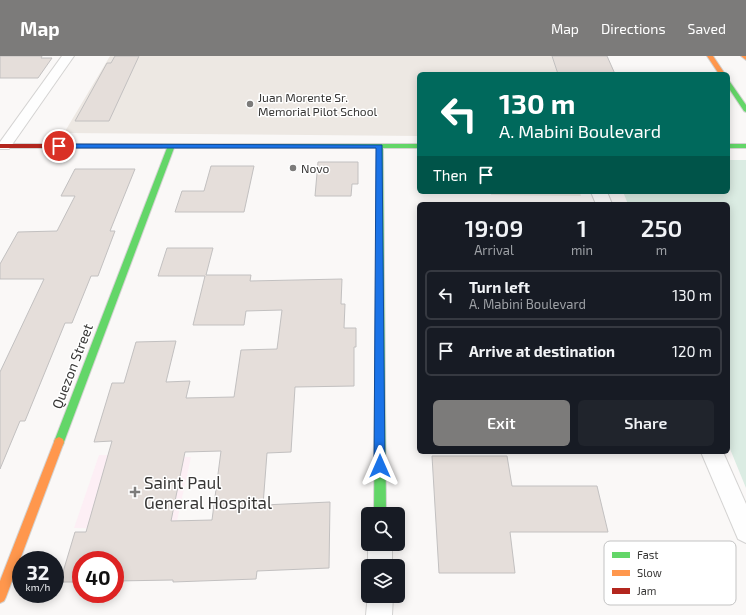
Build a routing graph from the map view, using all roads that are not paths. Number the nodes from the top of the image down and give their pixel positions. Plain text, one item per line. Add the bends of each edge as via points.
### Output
1 (68, 56) edge
2 (710, 56) edge
3 (744, 56) edge
4 (746, 58) edge
5 (721, 72) edge
6 (730, 86) edge
7 (746, 110) edge
8 (2, 146) edge
9 (171, 146) junction
10 (380, 146) junction
11 (417, 146) edge
12 (730, 146) edge
13 (746, 146) edge
14 (713, 454) edge
15 (380, 507) edge
16 (746, 531) edge
17 (0, 597) edge
18 (380, 603) edge
19 (380, 615) edge

1 - 8 street
2 - 5 street
3 - 4 street
6 - 7 street
8 - 9 street
9 - 10 street
9 - 17 street, Quezon Street
10 - 11 street
10 - 15 street
12 - 13 street
14 - 16 street
18 - 19 street

